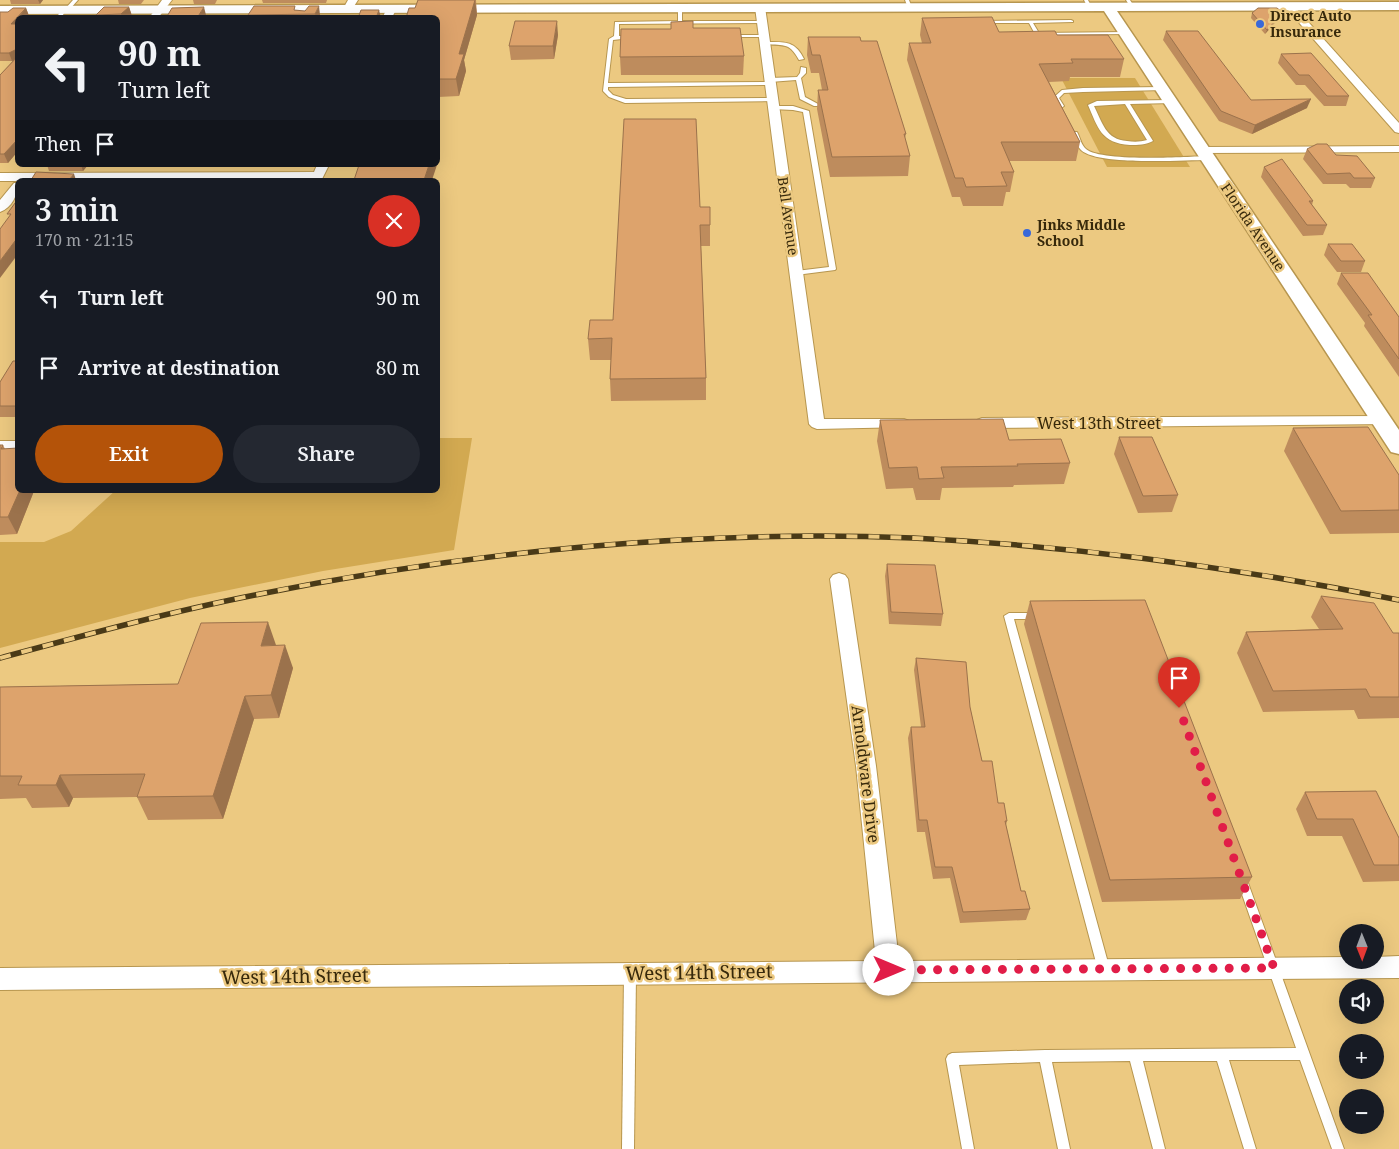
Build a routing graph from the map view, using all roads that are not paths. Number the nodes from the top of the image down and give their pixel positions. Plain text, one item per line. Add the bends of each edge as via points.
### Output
1 (1017, 3) edge
2 (1058, 3) edge
3 (1088, 3) edge
4 (1131, 3) edge
5 (1220, 3) edge
6 (1287, 3) edge
7 (1348, 3) edge
8 (350, 4) edge
9 (908, 4) edge
10 (959, 4) edge
11 (1399, 6) edge
12 (760, 7) junction
13 (986, 7) junction
14 (1108, 7) junction
15 (680, 8) junction
16 (67, 9) edge
17 (160, 9) edge
18 (9, 12) edge
19 (304, 13) edge
20 (389, 13) edge
21 (1030, 21) junction
22 (1071, 21) dead end
23 (680, 22) junction
24 (762, 22) junction
25 (973, 22) edge
26 (992, 22) junction
27 (995, 27) edge
28 (1126, 33) junction
29 (722, 36) edge
30 (616, 37) junction
31 (635, 37) edge
32 (764, 40) junction
33 (801, 59) dead end
34 (803, 68) dead end
35 (798, 78) junction
36 (770, 82) junction
37 (606, 85) junction
38 (1166, 96) junction
39 (1127, 102) junction
40 (773, 104) junction
41 (816, 105) dead end
42 (1065, 115) edge
43 (1070, 124) edge
44 (1399, 130) edge
45 (1399, 150) edge
46 (1205, 154) junction
47 (32, 167) edge
48 (321, 170) edge
49 (0, 177) edge
50 (24, 178) edge
51 (209, 178) edge
52 (15, 180) edge
53 (15, 190) edge
54 (0, 208) edge
55 (796, 273) junction
56 (916, 424) edge
57 (964, 424) edge
58 (1393, 435) edge
59 (0, 446) edge
60 (15, 446) edge
61 (839, 579) dead end
62 (1048, 616) edge
63 (1237, 866) edge
64 (1399, 967) edge
65 (1274, 968) junction
66 (889, 970) junction
67 (1104, 970) junction
68 (630, 972) junction
69 (0, 979) edge
70 (1304, 1054) junction
71 (1221, 1055) junction
72 (1045, 1056) junction
73 (1135, 1056) junction
74 (628, 1149) edge
75 (968, 1149) edge
76 (1064, 1149) edge
77 (1159, 1149) edge
78 (1250, 1149) edge
79 (1338, 1149) edge

1 - 2 main road
1 - 13 main road
2 - 3 main road
3 - 14 main road
4 - 5 main road
4 - 14 main road
5 - 6 main road
6 - 7 main road
6 - 44 street
7 - 11 main road
8 - 19 main road
8 - 20 main road
9 - 10 main road
9 - 12 main road
10 - 13 main road
12 - 15 main road
12 - 24 street, Bell Avenue
13 - 26 lane
14 - 28 main road, Florida Avenue
15 - 20 main road via 635,5
15 - 23 lane
16 - 17 main road
16 - 18 main road
17 - 19 main road
21 - 22 lane
21 - 26 lane
21 - 28 lane via 1037,34
23 - 24 lane
23 - 30 lane via 617,23
24 - 32 street, Bell Avenue
25 - 26 lane
26 - 27 lane
28 - 38 main road, Florida Avenue
29 - 32 lane
30 - 31 lane
30 - 37 lane via 611,39
32 - 33 lane via 793,46
32 - 36 street, Bell Avenue
34 - 35 lane
35 - 36 lane
35 - 41 lane via 802,98
36 - 37 lane
36 - 40 street, Bell Avenue
37 - 40 lane via 605,90 611,96 625,101
38 - 39 lane
38 - 42 lane via 1083,90 1062,92 1056,98
38 - 46 main road, Florida Avenue
39 - 39 lane via 1091,105 1108,138 1116,143 1150,141
40 - 55 street, Bell Avenue
40 - 55 lane via 806,111 833,269
43 - 46 lane via 1084,150 1095,156
45 - 46 street
46 - 58 main road, Florida Avenue
47 - 50 street
48 - 51 street
49 - 52 street
53 - 54 street
55 - 56 street, Bell Avenue via 817,424
57 - 58 street, West 13th Street
59 - 60 street
61 - 66 street, Arnoldware Drive via 866,766
62 - 67 lane via 1009,616
63 - 65 lane
64 - 65 street, West 14th Street
65 - 67 street, West 14th Street
65 - 70 lane
66 - 67 street, West 14th Street
66 - 68 street, West 14th Street
68 - 69 street, West 14th Street
68 - 74 lane
70 - 71 lane
70 - 79 lane
71 - 73 lane
71 - 78 lane
72 - 73 lane
72 - 75 lane via 952,1058
72 - 76 lane
73 - 77 lane

